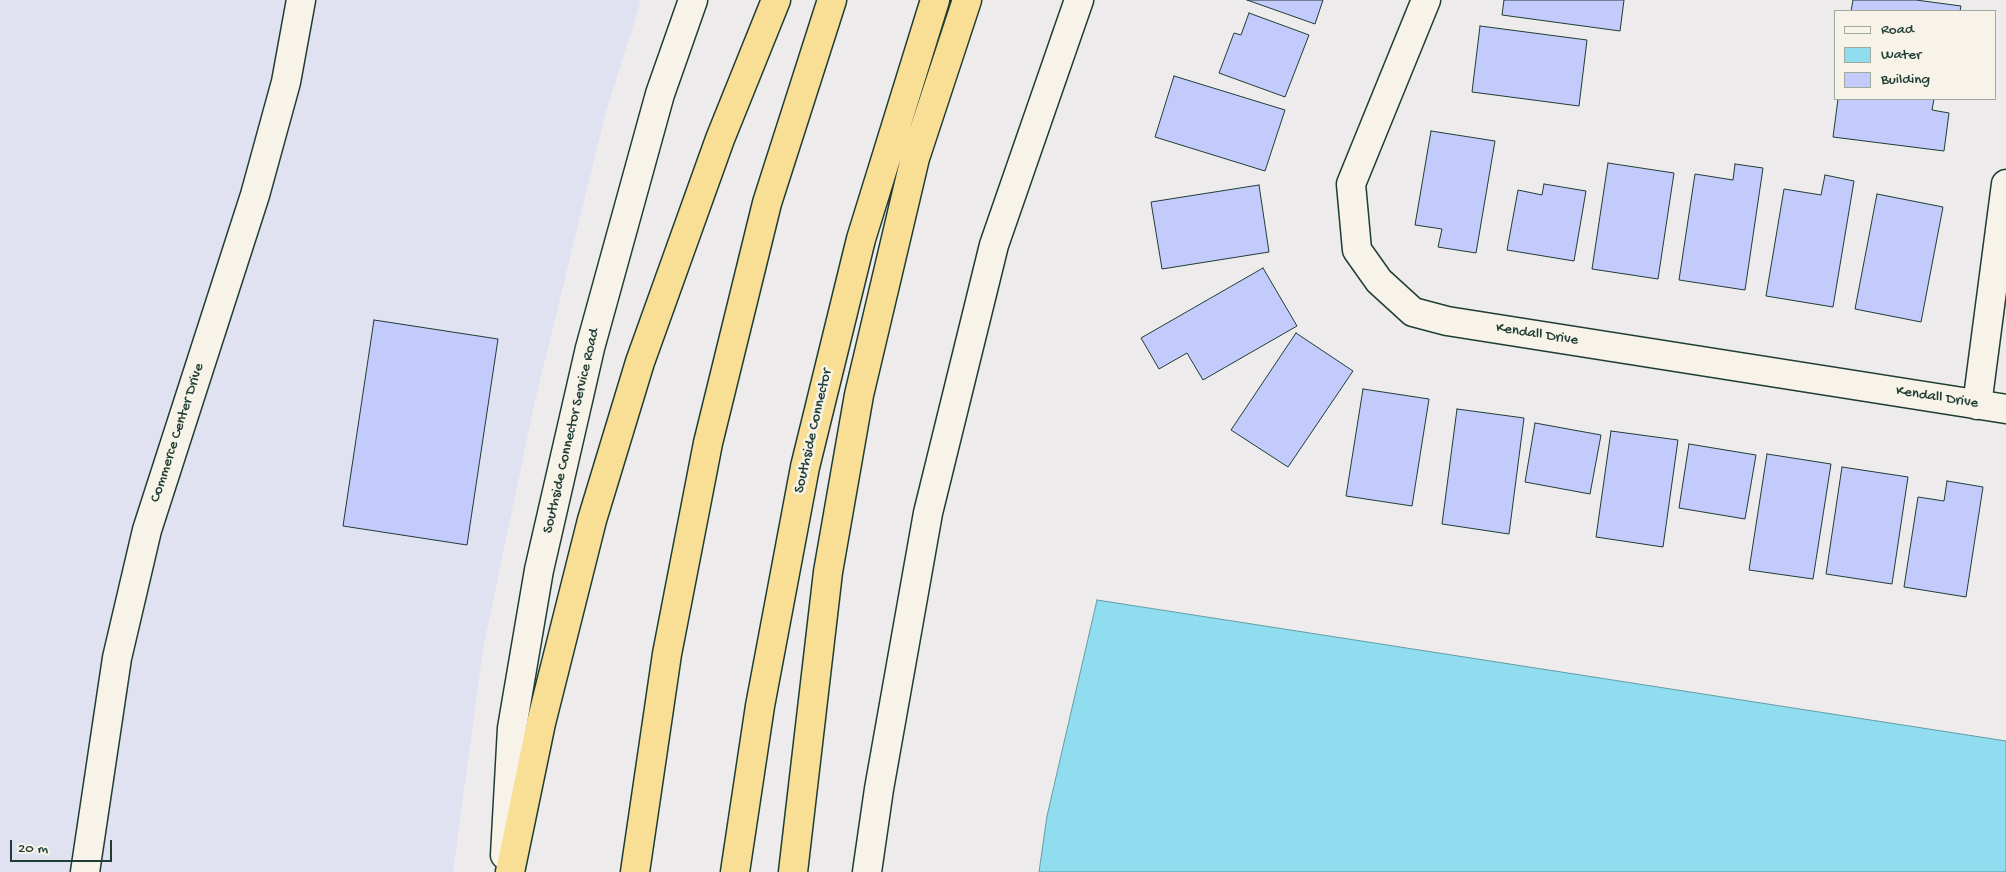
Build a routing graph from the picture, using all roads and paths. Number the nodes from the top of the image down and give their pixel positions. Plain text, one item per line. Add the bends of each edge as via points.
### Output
1 (300, 0) edge
2 (693, 0) edge
3 (776, 0) edge
4 (832, 0) edge
5 (935, 0) edge
6 (967, 0) edge
7 (1079, 0) edge
8 (1426, 0) edge
9 (2006, 184) edge
10 (1977, 405) junction
11 (2006, 409) edge
12 (85, 872) edge
13 (504, 872) edge
14 (510, 872) edge
15 (635, 872) edge
16 (736, 872) edge
17 (793, 872) edge
18 (867, 872) edge

1 - 12 street, Commerce Center Drive via 286,82 255,195 147,530 117,658
2 - 13 street, Southside Connector Service Road via 660,94 590,348 539,570 512,728
3 - 14 highway via 720,139 640,362 588,539 541,722
4 - 15 highway via 767,203 708,443 667,654
5 - 16 highway, Southside Connector via 861,239 805,467 760,706
6 - 17 highway via 915,158 859,395 828,572
7 - 18 street via 994,245 928,513
8 - 10 street, Kendall Drive via 1351,184 1357,250 1379,281 1413,312 1457,322
9 - 10 street
10 - 11 street, Kendall Drive

